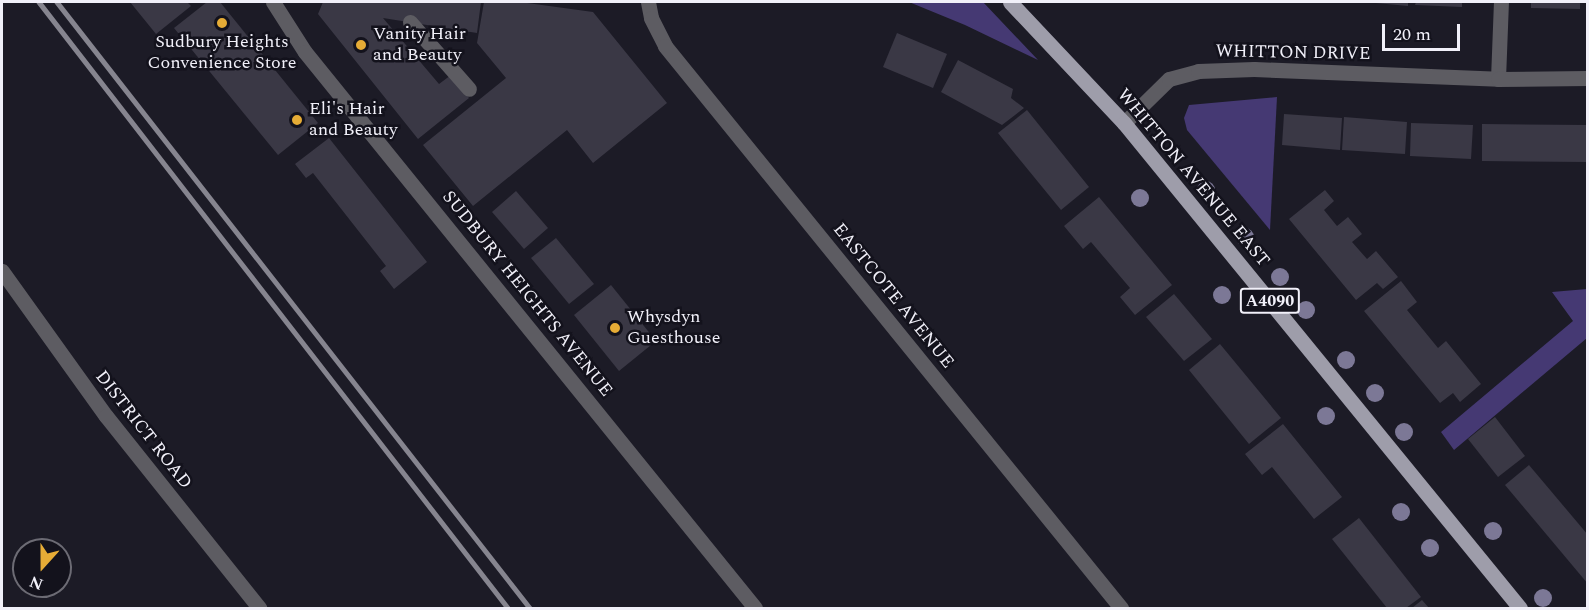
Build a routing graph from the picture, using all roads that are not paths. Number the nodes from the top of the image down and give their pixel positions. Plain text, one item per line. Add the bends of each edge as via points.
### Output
1 (273, 2) edge
2 (648, 2) edge
3 (1010, 2) edge
4 (1502, 2) edge
5 (410, 22) dead end
6 (1587, 78) edge
7 (1498, 79) junction
8 (469, 89) dead end
9 (1124, 123) junction
10 (2, 271) edge
11 (259, 609) edge
12 (755, 609) edge
13 (1121, 609) edge
14 (1520, 609) edge

1 - 12 street, SUDBURY HEIGHTS AVENUE via 305,52
2 - 13 street, EASTCOTE AVENUE via 665,46
3 - 9 main road, WHITTON AVENUE EAST / A4090
4 - 7 street
5 - 8 street
6 - 7 street, WHITTON DRIVE
7 - 9 street, WHITTON DRIVE via 1254,69 1198,71 1169,79
9 - 14 main road, WHITTON AVENUE EAST / A4090
10 - 11 street, DISTRICT ROAD via 106,416

